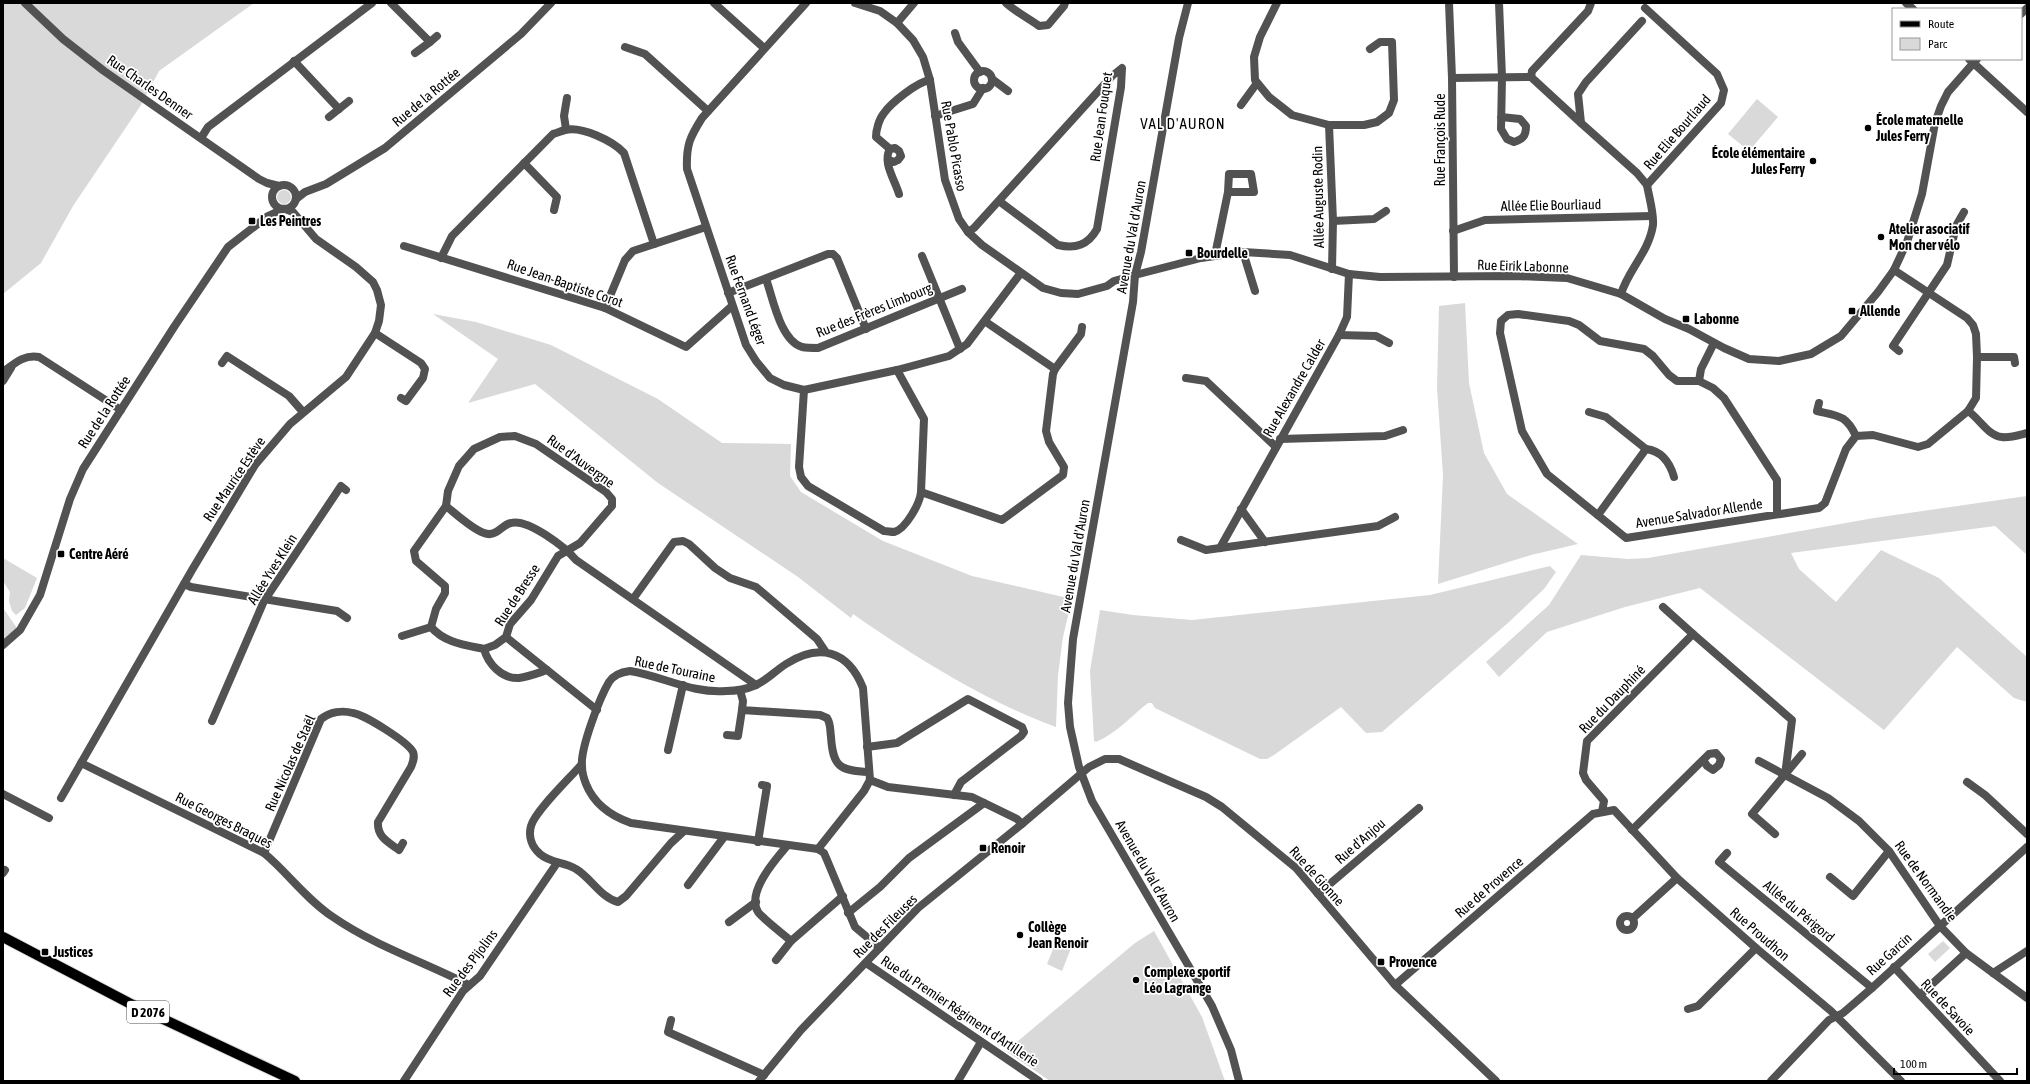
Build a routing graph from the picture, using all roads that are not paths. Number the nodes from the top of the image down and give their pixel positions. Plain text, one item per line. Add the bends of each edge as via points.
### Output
1 (25, 3) edge
2 (372, 3) edge
3 (391, 3) edge
4 (551, 3) edge
5 (714, 3) edge
6 (806, 3) edge
7 (855, 3) edge
8 (914, 3) edge
9 (1006, 3) edge
10 (1064, 3) edge
11 (1188, 3) edge
12 (1277, 3) edge
13 (1449, 3) edge
14 (1499, 3) edge
15 (1591, 3) edge
16 (1645, 8) dead end
17 (1642, 21) dead end
18 (897, 23) junction
19 (956, 33) dead end
20 (437, 36) dead end
21 (430, 42) junction
22 (625, 47) dead end
23 (764, 48) junction
24 (1370, 49) dead end
25 (415, 53) dead end
26 (1973, 60) edge
27 (294, 62) junction
28 (980, 72) junction
29 (1502, 77) junction
30 (1530, 77) junction
31 (1452, 78) junction
32 (992, 79) junction
33 (930, 80) junction
34 (1257, 83) junction
35 (983, 88) junction
36 (1008, 90) dead end
37 (567, 98) dead end
38 (349, 101) dead end
39 (1241, 104) dead end
40 (339, 109) junction
41 (708, 111) junction
42 (2027, 112) edge
43 (935, 116) junction
44 (329, 117) dead end
45 (1502, 117) dead end
46 (1581, 123) junction
47 (1329, 125) junction
48 (566, 130) junction
49 (201, 138) junction
50 (890, 149) junction
51 (889, 160) junction
52 (524, 163) junction
53 (267, 184) junction
54 (1647, 185) junction
55 (279, 186) junction
56 (294, 189) junction
57 (305, 192) junction
58 (1228, 192) dead end
59 (899, 194) dead end
60 (272, 198) junction
61 (295, 201) junction
62 (999, 201) junction
63 (284, 209) junction
64 (554, 210) dead end
65 (1386, 211) dead end
66 (293, 212) junction
67 (1964, 212) dead end
68 (268, 216) junction
69 (1652, 216) junction
70 (1333, 221) junction
71 (706, 227) junction
72 (1453, 231) junction
73 (968, 232) junction
74 (654, 244) junction
75 (404, 246) dead end
76 (1243, 252) junction
77 (1215, 255) junction
78 (922, 256) dead end
79 (441, 258) junction
80 (1332, 269) junction
81 (1894, 270) junction
82 (1020, 274) junction
83 (1350, 274) junction
84 (1135, 275) junction
85 (1454, 277) junction
86 (766, 279) junction
87 (962, 289) dead end
88 (1255, 291) dead end
89 (728, 293) junction
90 (1928, 293) junction
91 (1620, 294) junction
92 (940, 298) junction
93 (732, 306) junction
94 (605, 308) junction
95 (986, 322) junction
96 (1082, 327) dead end
97 (866, 329) junction
98 (375, 333) junction
99 (1339, 335) junction
100 (1389, 343) dead end
101 (1714, 343) junction
102 (960, 349) junction
103 (1899, 351) dead end
104 (1977, 357) junction
105 (222, 363) dead end
106 (2015, 363) dead end
107 (14, 364) junction
108 (1055, 369) junction
109 (897, 370) junction
110 (3, 372) edge
111 (1186, 378) dead end
112 (3, 381) edge
113 (1699, 381) junction
114 (804, 390) junction
115 (401, 398) dead end
116 (1819, 403) dead end
117 (121, 410) junction
118 (1968, 411) junction
119 (303, 412) junction
120 (1588, 412) dead end
121 (1403, 430) dead end
122 (2027, 433) edge
123 (1856, 436) junction
124 (1280, 439) junction
125 (1276, 447) junction
126 (1646, 449) junction
127 (1674, 477) dead end
128 (346, 490) dead end
129 (921, 492) junction
130 (446, 506) junction
131 (1241, 509) junction
132 (1777, 514) junction
133 (1598, 516) junction
134 (1394, 517) dead end
135 (1182, 540) dead end
136 (1266, 542) junction
137 (1220, 548) junction
138 (569, 551) junction
139 (184, 584) junction
140 (633, 599) junction
141 (264, 601) junction
142 (1663, 607) dead end
143 (347, 618) dead end
144 (431, 627) junction
145 (1693, 634) junction
146 (402, 636) dead end
147 (506, 637) junction
148 (3, 645) edge
149 (484, 649) junction
150 (825, 651) junction
151 (547, 670) junction
152 (683, 685) junction
153 (756, 685) junction
154 (740, 690) junction
155 (597, 710) junction
156 (742, 710) junction
157 (212, 721) dead end
158 (726, 735) dead end
159 (867, 747) junction
160 (668, 750) dead end
161 (1802, 754) dead end
162 (1704, 760) dead end
163 (1759, 760) dead end
164 (81, 763) junction
165 (581, 765) junction
166 (1081, 774) junction
167 (1785, 775) junction
168 (869, 776) junction
169 (1967, 782) dead end
170 (762, 785) dead end
171 (3, 794) edge
172 (954, 795) junction
173 (61, 798) dead end
174 (984, 803) junction
175 (1419, 808) dead end
176 (1602, 812) junction
177 (49, 818) dead end
178 (1022, 824) junction
179 (1632, 830) junction
180 (684, 831) junction
181 (1775, 834) dead end
182 (2027, 834) edge
183 (724, 837) junction
184 (758, 842) junction
185 (403, 843) dead end
186 (787, 846) junction
187 (2027, 848) edge
188 (818, 849) junction
189 (1889, 851) junction
190 (264, 853) junction
191 (1727, 853) dead end
192 (557, 863) junction
193 (1830, 877) dead end
194 (1677, 878) junction
195 (688, 885) dead end
196 (1318, 894) junction
197 (843, 896) junction
198 (756, 902) junction
199 (848, 913) junction
200 (1633, 918) dead end
201 (729, 922) dead end
202 (1940, 926) junction
203 (3, 937) edge
204 (791, 941) junction
205 (880, 948) junction
206 (1756, 948) junction
207 (2027, 950) edge
208 (1966, 953) junction
209 (776, 960) dead end
210 (866, 963) junction
211 (1894, 967) junction
212 (1993, 973) junction
213 (1395, 985) junction
214 (469, 986) junction
215 (1872, 988) junction
216 (1920, 995) junction
217 (2027, 998) edge
218 (1688, 1009) dead end
219 (1837, 1016) junction
220 (671, 1020) dead end
221 (982, 1042) junction
222 (761, 1078) edge
223 (295, 1081) edge
224 (404, 1081) edge
225 (958, 1081) edge
226 (1039, 1081) edge
227 (1238, 1081) edge
228 (1496, 1081) edge
229 (1771, 1081) edge
230 (1901, 1081) edge
231 (2000, 1081) edge

1 - 49 street, Rue Charles Denner via 104,71
2 - 27 street
3 - 21 street
4 - 57 street, Rue de la Rottée via 521,34 385,148 326,184
5 - 23 street
6 - 23 street, Rue Fernand Léger
7 - 18 street, Rue Pablo Picasso via 880,11
8 - 18 street
9 - 10 street via 1039,26 1048,25
11 - 84 street, Avenue du Val d'Auron via 1179,38 1142,249
12 - 34 street via 1260,37 1254,57
13 - 31 street, Rue François Rude
14 - 29 street
15 - 30 street via 1588,11 1532,71
16 - 54 street, Rue Elie Bourliaud via 1717,74 1724,90 1721,103
17 - 46 street via 1578,94
18 - 33 street, Rue Pablo Picasso via 913,40 923,57
19 - 28 street via 958,42
20 - 21 street
21 - 25 street
22 - 41 street via 645,54
23 - 41 street, Rue Fernand Léger
24 - 47 street, Allée Auguste Rodin via 1380,42 1392,42 1394,100 1389,113 1377,122 1364,125
26 - 42 street
26 - 81 street, Rue Eirik Labonne via 1948,92 1941,106 1922,194 1907,242
27 - 40 street
27 - 49 street via 208,127
28 - 32 street via 988,72
28 - 35 street via 975,76 975,82
29 - 30 street
29 - 31 street
29 - 45 street
30 - 46 street, Rue Elie Bourliaud
31 - 72 street, Rue François Rude
32 - 35 street via 990,84
32 - 36 street
33 - 43 street, Rue Pablo Picasso
33 - 50 street via 914,86 884,113 876,137
34 - 39 street
34 - 47 street, Allée Auguste Rodin via 1269,97 1292,115
35 - 43 street via 973,104
37 - 48 street via 564,116
38 - 40 street
40 - 44 street
41 - 71 street, Rue Fernand Léger via 690,136 686,151 688,169
43 - 73 street, Rue Pablo Picasso via 948,194 958,219
46 - 54 street, Rue Elie Bourliaud
47 - 70 street, Allée Auguste Rodin
48 - 52 street via 553,134
48 - 74 street via 576,130 605,138 624,153
49 - 53 street, Rue Charles Denner
50 - 51 street via 886,154
50 - 51 street via 899,150 901,156 894,162
51 - 59 street via 889,169
52 - 64 street via 557,197
52 - 79 street via 452,236
53 - 55 street, Rue Charles Denner
53 - 60 street
54 - 69 street, Rue Elie Bourliaud
55 - 56 street via 287,185
55 - 60 street
56 - 57 street
56 - 61 street
57 - 61 street, Rue de la Rottée
58 - 77 street
60 - 63 street via 277,206
60 - 68 street
61 - 63 street
61 - 66 street
62 - 62 street, Rue Jean Fouquet via 1112,76 1122,68 1097,229 1092,238 1084,245 1070,248 1058,245
62 - 73 street, Rue Jean Fouquet
63 - 66 street
63 - 68 street, Rue de la Rottée
65 - 70 street via 1374,219
66 - 98 street, Rue Maurice Estève via 316,240 373,282 381,305
67 - 90 street via 1956,226 1947,265
68 - 117 street, Rue de la Rottée via 228,247 201,284
69 - 72 street, Allée Elie Bourliaud via 1485,220
69 - 91 street, Rue Elie Bourliaud via 1653,224 1645,250
70 - 80 street, Allée Auguste Rodin
71 - 74 street
71 - 89 street, Rue Fernand Léger
72 - 85 street, Rue François Rude
73 - 82 street, Rue Pablo Picasso
74 - 94 street via 633,251 625,260
75 - 79 street, Rue Jean-Baptiste Corot
76 - 77 street, Rue Eirik Labonne
76 - 80 street, Rue Eirik Labonne via 1290,255
76 - 88 street
77 - 84 street, Rue Eirik Labonne
78 - 92 street
79 - 94 street, Rue Jean-Baptiste Corot via 534,284
80 - 83 street, Rue Eirik Labonne
81 - 90 street
81 - 101 street, Rue Eirik Labonne via 1841,336 1811,354 1779,361 1749,359
82 - 84 street, Rue Pablo Picasso via 1043,288 1078,294
82 - 95 street, Rue Fernand Léger
83 - 85 street, Rue Eirik Labonne via 1380,277
83 - 99 street, Rue Alexandre Calder via 1347,317
84 - 166 street, Avenue du Val d'Auron via 1133,302 1073,640 1068,702 1070,727
85 - 91 street, Rue Eirik Labonne via 1567,278
86 - 89 street
86 - 97 street, Rue des Frères Limbourg via 788,338 802,347 818,348
86 - 97 street via 833,254 837,258
87 - 92 street, Rue des Frères Limbourg
89 - 93 street, Rue Fernand Léger
90 - 103 street via 1893,346
90 - 104 street via 1967,318 1973,325
91 - 101 street, Rue Eirik Labonne
92 - 97 street, Rue des Frères Limbourg
92 - 102 street
93 - 94 street, Rue Jean-Baptiste Corot via 686,347
93 - 114 street, Rue Fernand Léger via 746,345 770,378
95 - 102 street, Rue Fernand Léger
95 - 108 street
96 - 108 street via 1080,334
98 - 115 street via 421,363 425,369 423,378 406,401
98 - 119 street, Rue Maurice Estève via 346,377
99 - 100 street via 1376,336
99 - 124 street, Rue Alexandre Calder
101 - 113 street via 1700,369
102 - 109 street, Rue Fernand Léger via 949,356
104 - 106 street via 2014,356
104 - 118 street via 1976,398
105 - 119 street via 227,356 289,396
107 - 110 street
107 - 112 street
107 - 117 street via 27,357 38,357
108 - 129 street via 1046,432 1064,467 1063,475 1002,520
109 - 114 street, Rue Fernand Léger
109 - 129 street via 924,418
111 - 125 street via 1206,381
113 - 132 street via 1713,388 1724,398 1777,480
113 - 133 street, Avenue Salvador Allende via 1677,381 1644,349 1600,341 1579,325 1569,321 1518,314 1508,315 1500,321 1500,333 1522,431 1547,474
114 - 129 street via 799,466 801,477 808,486 884,531 893,532 903,528 920,501
116 - 123 street via 1817,411 1849,422
117 - 148 street, Rue de la Rottée via 82,469 40,595 20,630
118 - 122 street via 1976,416 1989,432 2002,437
118 - 123 street via 1928,444 1918,447 1873,435
119 - 139 street, Rue Maurice Estève via 255,465
120 - 126 street via 1606,417
121 - 124 street via 1385,436
123 - 132 street, Avenue Salvador Allende via 1846,449 1825,503 1818,508
124 - 125 street, Rue Alexandre Calder
125 - 131 street, Rue Alexandre Calder
126 - 127 street via 1654,450 1670,464
126 - 133 street
128 - 141 street, Allée Yves Klein via 341,486
130 - 138 street via 483,533 491,534 512,522 525,523
130 - 138 street, Rue d'Auvergne via 448,491 459,466 474,449 500,437 515,436 536,444 606,492 612,499 612,506 580,543
130 - 144 street, Rue d'Auvergne via 414,551 416,561 445,586 445,593 436,609
131 - 136 street
131 - 137 street, Rue Alexandre Calder
132 - 133 street, Avenue Salvador Allende via 1626,538
134 - 136 street via 1378,526
135 - 137 street via 1206,550
136 - 137 street
138 - 140 street via 576,560
138 - 147 street, Rue de Bresse via 558,556 531,600 510,624
139 - 141 street
139 - 164 street, Rue Maurice Estève
140 - 150 street via 674,542 683,541 730,578 756,587 817,639
140 - 153 street
141 - 143 street via 337,611
141 - 157 street, Allée Yves Klein
142 - 145 street
144 - 146 street
144 - 149 street via 438,635 461,645
145 - 167 street via 1792,720
145 - 176 street, Rue du Dauphiné via 1587,741 1583,772 1586,780 1604,801
147 - 149 street, Rue de Bresse
147 - 151 street
149 - 151 street via 492,666 502,674 518,678
150 - 153 street, Rue de Touraine via 802,656
150 - 159 street via 847,662 863,688
151 - 155 street
152 - 154 street, Rue de Touraine via 708,691
152 - 155 street, Rue de Touraine via 639,672 621,672 610,681
152 - 160 street
153 - 154 street, Rue de Touraine
154 - 156 street
155 - 165 street, Rue de Touraine via 586,739
156 - 158 street via 738,736
156 - 168 street via 824,716 829,722 834,760 852,772
159 - 168 street
159 - 172 street via 897,743 968,699 1022,727 1024,732 1021,736 960,782
161 - 167 street
162 - 179 street
163 - 167 street, Rue de Normandie
164 - 173 street, Rue Maurice Estève
164 - 190 street, Rue Georges Braques
165 - 180 street, Rue de Touraine via 586,784 594,798 609,814 631,823
165 - 192 street via 539,813 531,826 532,844 541,854
166 - 178 street, Rue des Fileuses
166 - 196 street, Rue de Gionne via 1098,761 1114,758 1214,801 1276,850 1296,868
166 - 227 street, Avenue du Val d'Auron via 1092,801 1212,1006 1231,1050
167 - 181 street via 1752,814
167 - 189 street, Rue de Normandie via 1828,798 1859,821
168 - 172 street via 888,788
168 - 188 street via 864,791
169 - 182 street
170 - 184 street via 767,786
171 - 177 street
172 - 174 street via 972,797
174 - 178 street
174 - 199 street via 909,858 880,887
175 - 196 street, Rue d'Anjou
176 - 179 street, Rue Proudhon via 1614,810
176 - 213 street, Rue de Provence via 1593,814
178 - 205 street, Rue des Fileuses via 918,908
179 - 194 street, Rue Proudhon
180 - 183 street, Rue de Touraine
180 - 192 street via 618,902 611,900 578,870 567,863
183 - 184 street, Rue de Touraine
183 - 195 street
184 - 186 street, Rue de Touraine
185 - 190 street, Rue Nicolas de Staël via 399,850 385,841 377,829 378,822 411,767 413,753 406,744 359,714 332,713 321,719
186 - 188 street, Rue de Touraine
186 - 198 street via 766,871 758,889
187 - 202 street, Rue Garcin
188 - 197 street via 824,853
189 - 193 street via 1854,896
189 - 202 street, Rue de Normandie
190 - 214 street, Rue Georges Braques via 313,902 332,917 371,939
191 - 215 street, Allée du Périgord via 1719,862
192 - 214 street, Rue des Pijolins via 480,976
194 - 200 street
194 - 206 street, Rue Proudhon
196 - 213 street, Rue de Gionne
197 - 199 street
197 - 204 street
198 - 201 street
198 - 204 street via 758,912
199 - 205 street via 855,927
202 - 208 street, Rue de Normandie
202 - 211 street, Rue Garcin
203 - 223 main road, D 2076 via 128,1003
204 - 209 street
205 - 210 street, Rue des Fileuses
206 - 218 street via 1698,1006
206 - 219 street, Rue Proudhon
207 - 212 street
208 - 212 street, Rue de Normandie
208 - 216 street
210 - 221 street, Rue du Premier Régiment d'Artillerie
210 - 222 street, Rue des Fileuses via 801,1030
211 - 215 street, Rue Garcin
211 - 216 street, Rue de Savoie
212 - 217 street, Rue de Normandie
213 - 228 street, Rue de Gionne
214 - 224 street, Rue des Pijolins via 463,991
215 - 219 street, Rue Garcin
216 - 231 street, Rue de Savoie
219 - 229 street, Rue Garcin via 1828,1020
219 - 230 street, Rue Proudhon
220 - 222 street via 668,1032
221 - 225 street
221 - 226 street, Rue du Premier Régiment d'Artillerie

